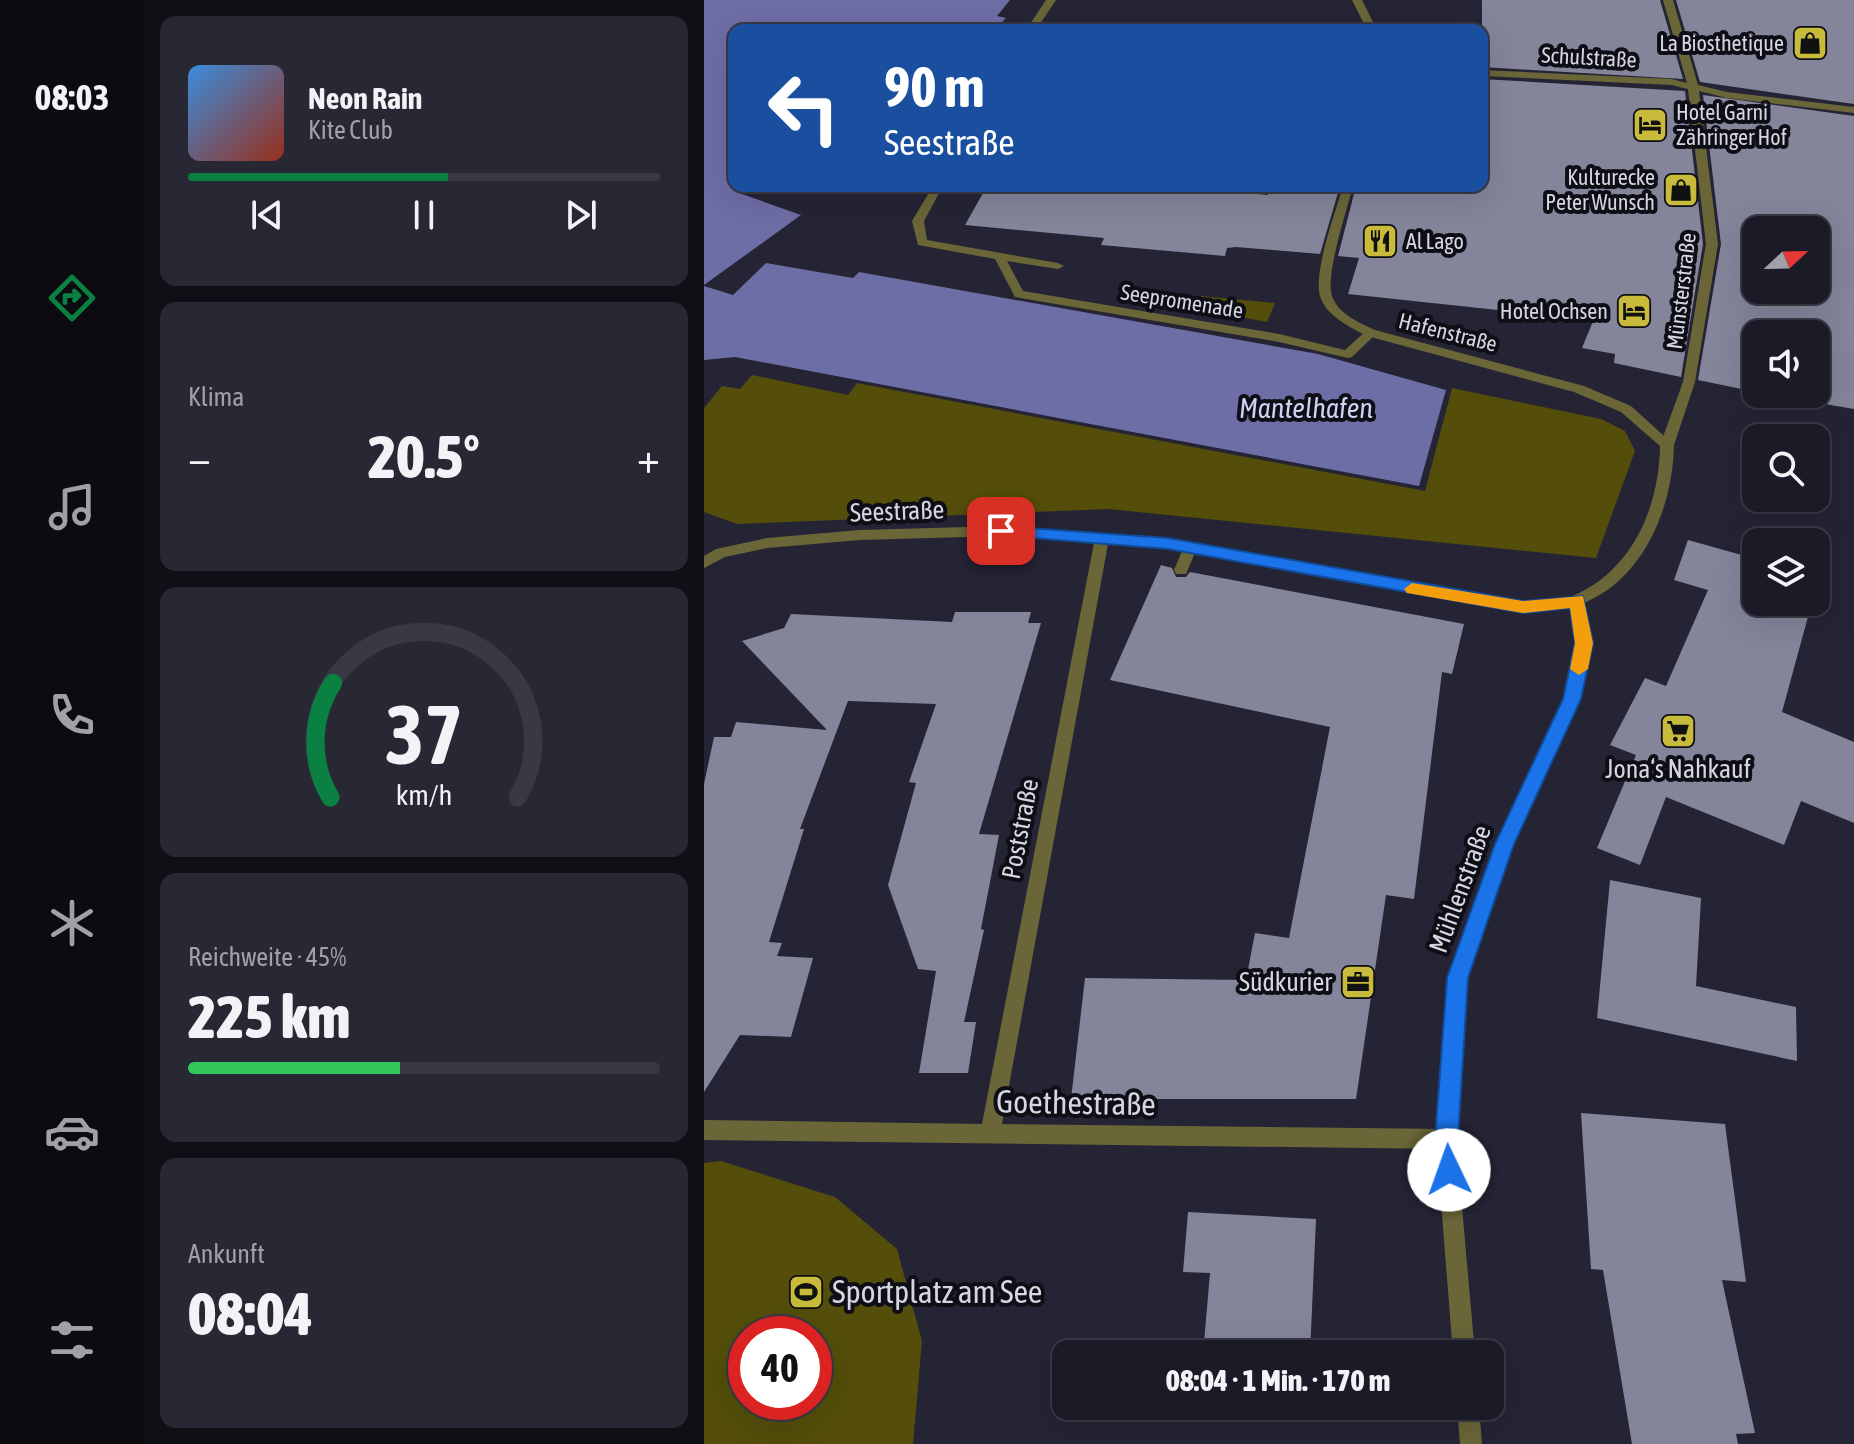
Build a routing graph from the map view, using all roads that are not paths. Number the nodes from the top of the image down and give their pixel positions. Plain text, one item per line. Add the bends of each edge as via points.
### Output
1 (1051, 0) edge
2 (1357, 0) edge
3 (1668, 0) edge
4 (1035, 24) edge
5 (1369, 24) edge
6 (1488, 73) edge
7 (1693, 86) junction
8 (1854, 110) edge
9 (935, 192) edge
10 (1346, 192) edge
11 (1000, 258) junction
12 (1058, 266) dead end
13 (1371, 333) junction
14 (1667, 445) junction
15 (1102, 537) junction
16 (1190, 548) junction
17 (704, 563) edge
18 (1181, 570) dead end
19 (1577, 601) junction
20 (704, 1130) edge
21 (991, 1131) junction
22 (1446, 1139) junction
23 (1463, 1340) edge
24 (1469, 1420) edge
25 (1471, 1444) edge

1 - 4 street
2 - 5 street
3 - 7 street, Münsterstraße
6 - 7 street, Schulstraße
7 - 8 street, Schulstraße
7 - 14 street, Münsterstraße via 1712,244 1689,382
9 - 11 street via 918,221 922,243
10 - 13 street, Hafenstraße via 1326,269 1326,297 1345,320
11 - 12 street
11 - 13 street, Seepromenade via 1019,294 1348,354
13 - 14 street, Hafenstraße via 1579,389 1626,409
14 - 19 street via 1668,469 1641,548
15 - 16 street, Seestraße
15 - 17 street, Seestraße via 1001,531 860,535 767,543 721,553
15 - 21 street, Poststraße via 1074,718
16 - 18 street
16 - 19 street, Seestraße via 1486,602 1523,607
19 - 22 street, Mühlenstraße via 1584,643 1572,699 1505,844 1457,978
20 - 21 street, Goethestraße
21 - 22 street, Goethestraße
22 - 23 street, Mühlenstraße
24 - 25 street

